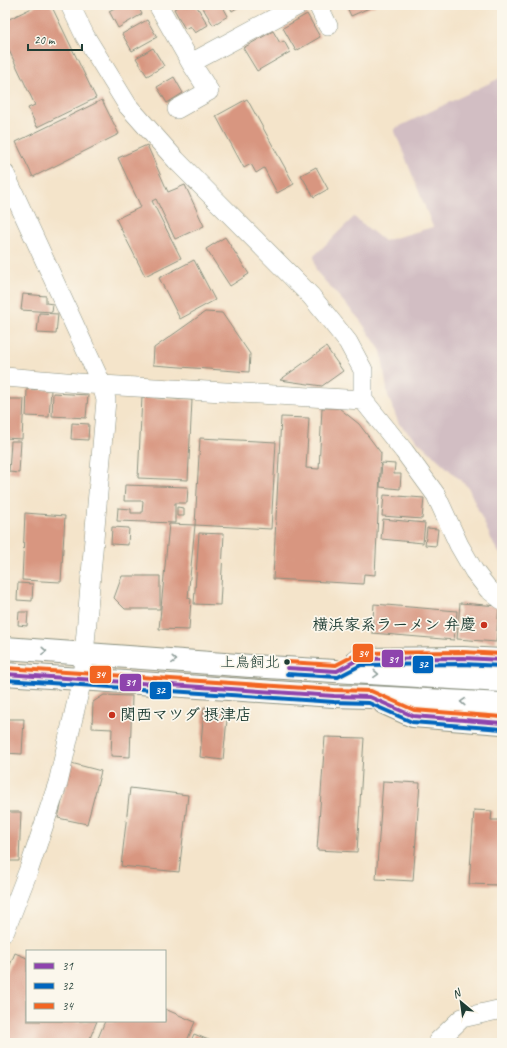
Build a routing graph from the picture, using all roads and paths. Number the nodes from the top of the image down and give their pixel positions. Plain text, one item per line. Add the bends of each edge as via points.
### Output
1 (70, 5) edge
2 (158, 5) edge
3 (299, 5) edge
4 (318, 5) edge
5 (328, 26) dead end
6 (191, 63) junction
7 (177, 109) dead end
8 (5, 174) edge
9 (5, 377) edge
10 (102, 385) junction
11 (363, 400) junction
12 (502, 600) edge
13 (5, 648) edge
14 (84, 654) junction
15 (502, 660) edge
16 (337, 671) junction
17 (5, 674) edge
18 (82, 680) junction
19 (502, 682) edge
20 (370, 697) junction
21 (502, 704) edge
22 (502, 723) edge
23 (5, 931) edge
24 (502, 1009) edge
25 (438, 1043) edge

1 - 11 street via 85,36 128,106 176,160 311,296 348,342 363,370
2 - 6 street
3 - 6 street
4 - 5 street
6 - 7 street via 209,91
8 - 10 street
9 - 10 street
10 - 11 street
10 - 14 street via 106,400
11 - 12 street via 436,495 474,571 488,589
13 -> 14 main road
14 -> 16 main road
14 - 18 street
15 - 16 main road via 359,659
16 -> 19 main road
17 - 18 main road
18 - 20 main road
18 - 23 street via 58,783
21 -> 20 main road
20 - 22 main road via 413,716
24 - 25 street via 462,1018

